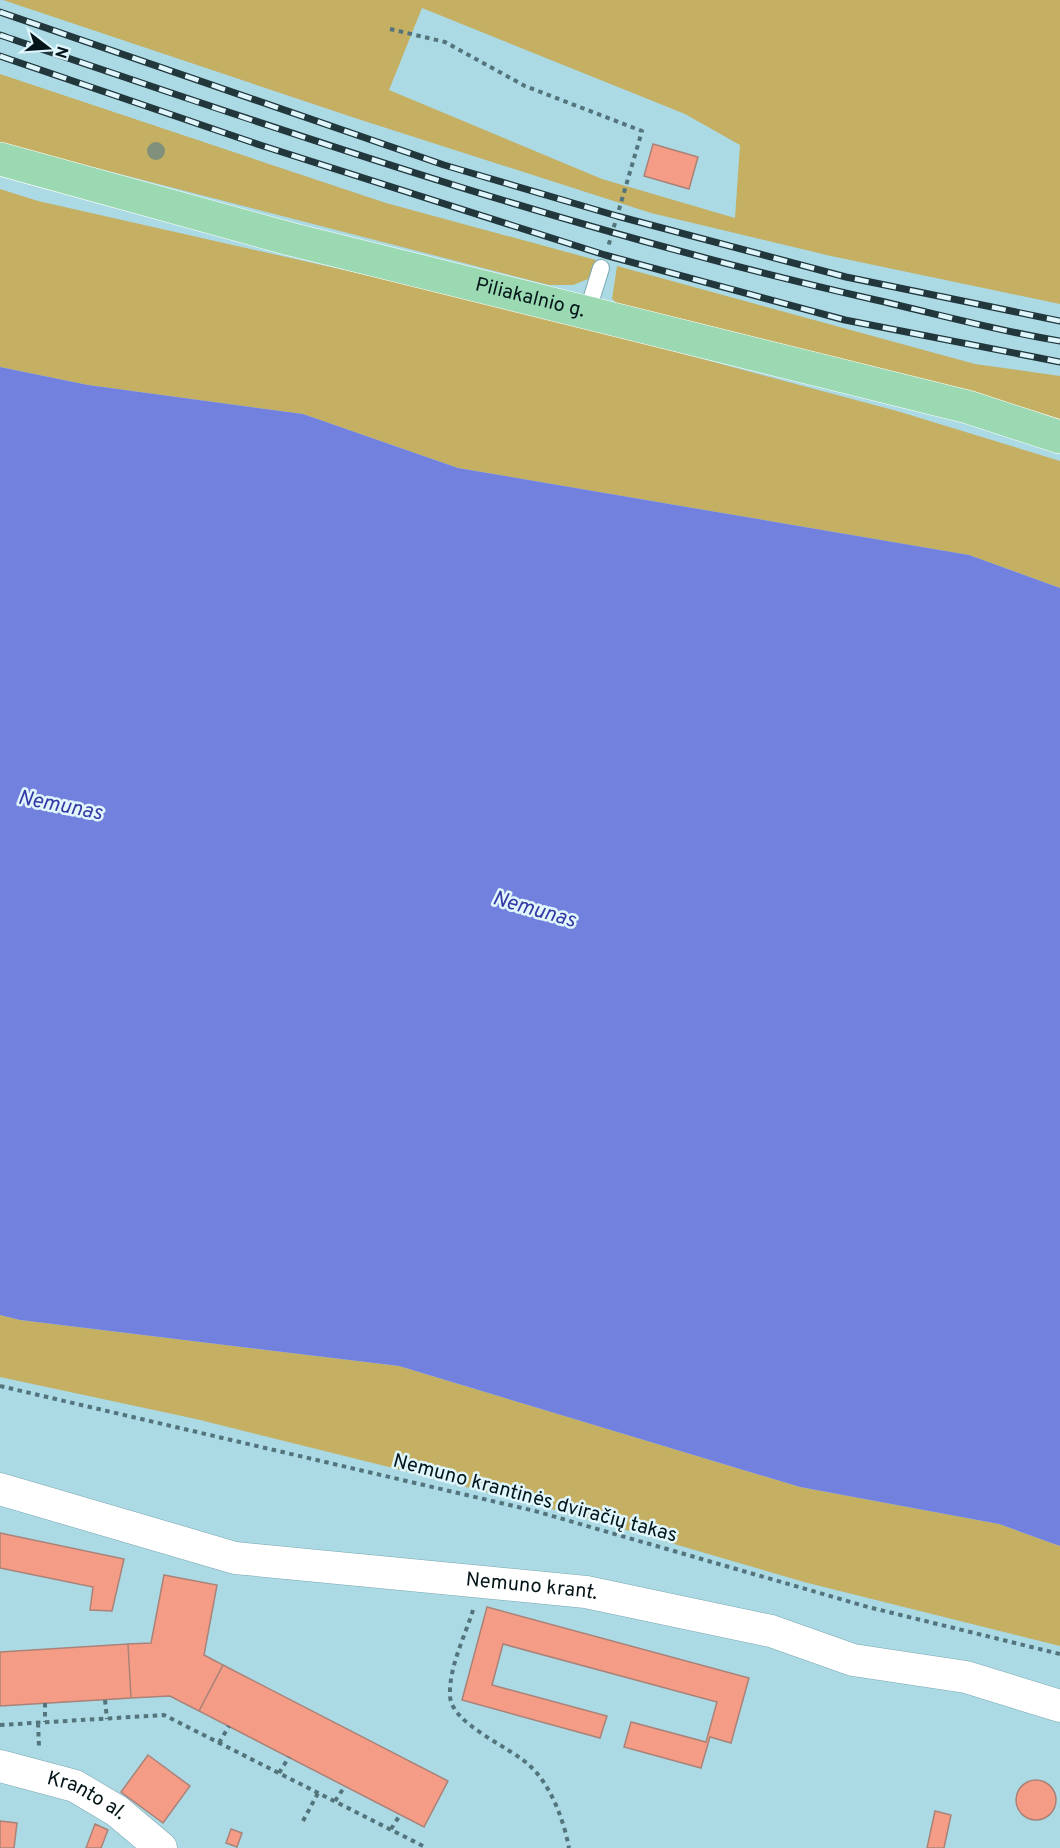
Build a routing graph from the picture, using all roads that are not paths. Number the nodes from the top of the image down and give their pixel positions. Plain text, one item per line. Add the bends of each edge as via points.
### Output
1 (0, 159) edge
2 (601, 268) road end
3 (587, 313) junction
4 (1060, 437) edge
5 (0, 1489) edge
6 (1060, 1706) edge
7 (0, 1766) edge
8 (156, 1846) edge

1 - 3 main road, Piliakalnio g. via 290,239
2 - 3 lane
3 - 4 main road, Piliakalnio g. via 968,407
5 - 6 street, Nemuno krant. via 235,1558 586,1592 771,1631 853,1660 966,1677
7 - 8 street, Kranto al. via 75,1786 117,1811

